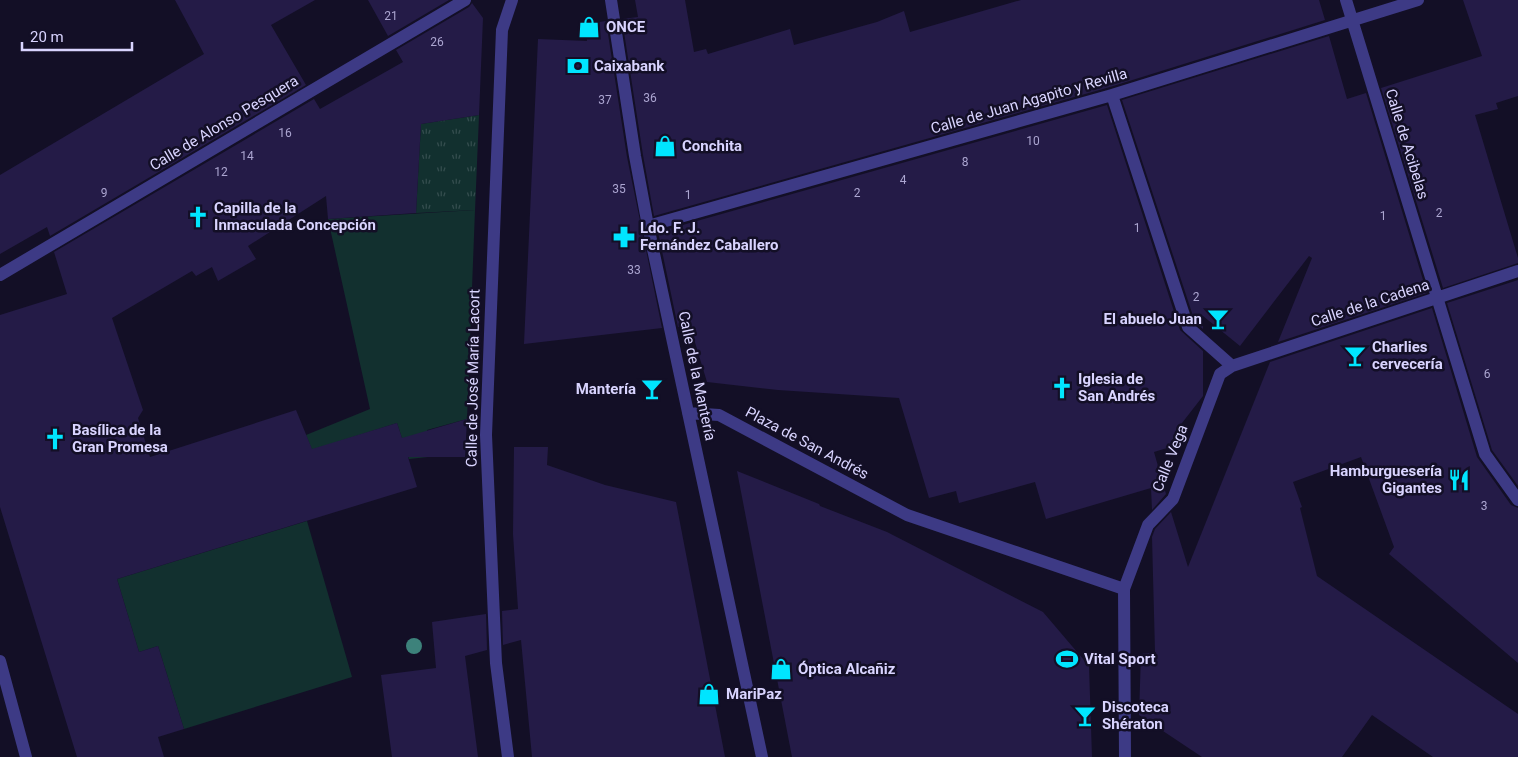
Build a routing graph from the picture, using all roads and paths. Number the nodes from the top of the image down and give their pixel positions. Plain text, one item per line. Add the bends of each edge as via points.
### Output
1 (465, 0) edge
2 (512, 0) edge
3 (611, 0) edge
4 (1346, 0) edge
5 (1418, 0) edge
6 (1352, 21) junction
7 (1112, 95) junction
8 (648, 226) junction
9 (1518, 271) edge
10 (0, 275) edge
11 (1437, 298) junction
12 (1232, 366) junction
13 (688, 413) junction
14 (1518, 500) edge
15 (1124, 589) junction
16 (0, 661) edge
17 (1128, 755) edge
18 (26, 757) edge
19 (508, 757) edge
20 (762, 757) edge

1 - 10 street, Calle de Alonso Pesquera
2 - 19 street, Calle de José María Lacort via 502,30 486,435 496,663
3 - 8 street, Calle de la Mantería
4 - 6 street, Calle de Acibelas
5 - 6 street, Calle de Juan Agapito y Revilla
6 - 7 street, Calle de Juan Agapito y Revilla
6 - 11 street, Calle de Acibelas
7 - 8 street, Calle de Juan Agapito y Revilla
7 - 12 street via 1188,327
8 - 13 street, Calle de la Mantería
9 - 11 street, Calle de la Cadena
11 - 12 street, Calle de la Cadena
11 - 14 street, Calle de Acibelas via 1485,454
12 - 15 street, Calle Vega via 1220,374 1173,499 1148,525
13 - 15 street, Plaza de San Andrés via 718,415 907,515
13 - 20 street, Calle de la Mantería
15 - 17 street, Calle Vega
16 - 18 street

